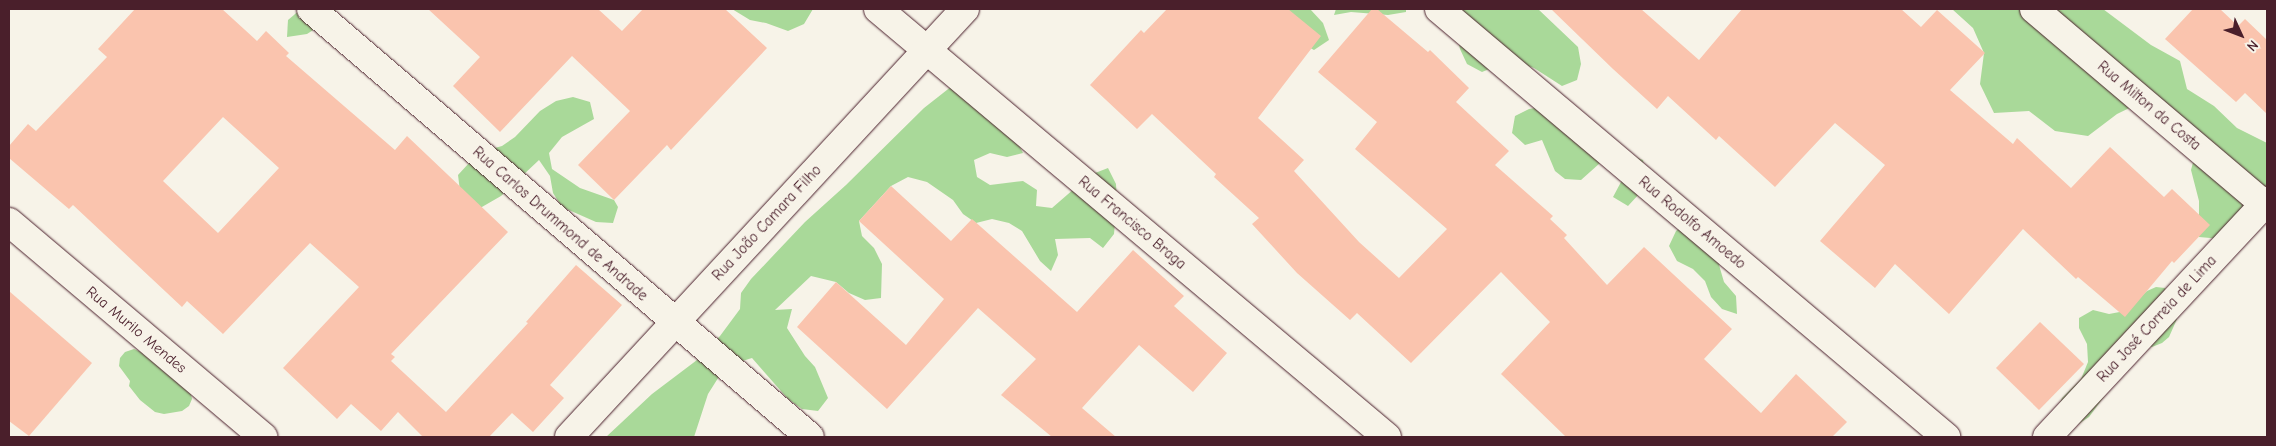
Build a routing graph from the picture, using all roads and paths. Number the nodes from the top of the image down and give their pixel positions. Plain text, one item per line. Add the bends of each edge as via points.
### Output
1 (311, 9) edge
2 (878, 9) edge
3 (965, 9) edge
4 (1439, 9) edge
5 (2034, 9) edge
6 (928, 51) junction
7 (2266, 202) edge
8 (9, 222) edge
9 (674, 322) junction
10 (263, 437) edge
11 (569, 437) edge
12 (810, 437) edge
13 (1387, 437) edge
14 (1946, 437) edge
15 (2047, 437) edge

1 - 9 street, Rua Carlos Drummond de Andrade
2 - 6 street, Rua Francisco Braga
3 - 6 street, Rua João Camara Filho
4 - 14 street, Rua Rodolfo Amoedo
5 - 7 street, Rua Milton da Costa
6 - 9 street, Rua João Camara Filho
6 - 13 street, Rua Francisco Braga
7 - 15 street, Rua José Correia de Lima
8 - 10 street, Rua Murilo Mendes
9 - 11 street, Rua João Camara Filho
9 - 12 street, Rua Carlos Drummond de Andrade

